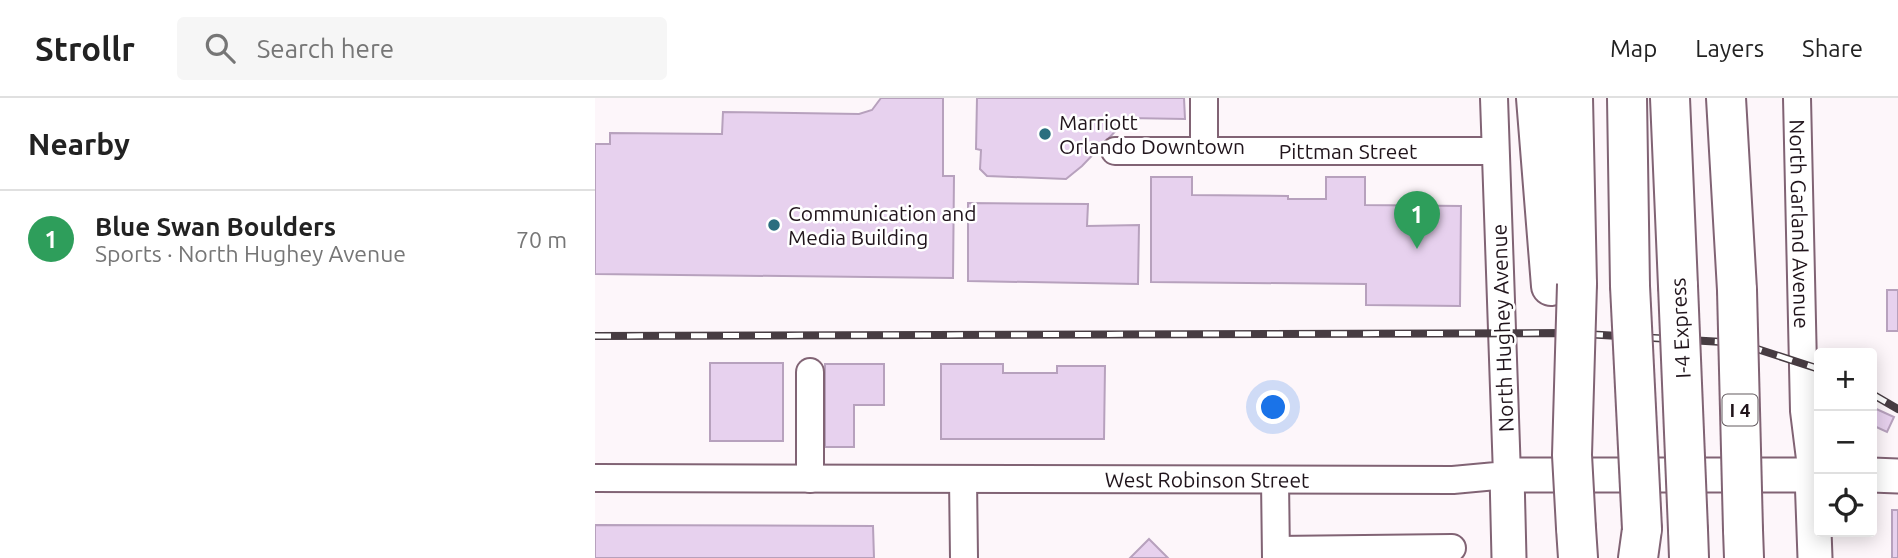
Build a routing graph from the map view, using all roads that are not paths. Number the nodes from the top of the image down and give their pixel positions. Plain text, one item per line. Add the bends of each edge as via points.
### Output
1 (1204, 98) edge
2 (1493, 98) edge
3 (1535, 98) edge
4 (1573, 98) edge
5 (1627, 98) edge
6 (1670, 98) edge
7 (1797, 98) edge
8 (1730, 107) edge
9 (1115, 151) dead end
10 (1204, 151) junction
11 (1495, 151) junction
12 (1564, 285) junction
13 (810, 372) dead end
14 (1816, 474) edge
15 (1507, 475) junction
16 (1814, 475) edge
17 (1877, 475) edge
18 (1898, 476) edge
19 (595, 478) edge
20 (810, 479) junction
21 (963, 479) junction
22 (1275, 480) junction
23 (1815, 537) edge
24 (1577, 543) edge
25 (1688, 544) edge
26 (1743, 544) edge
27 (1452, 548) dead end
28 (1641, 548) edge
29 (1276, 554) edge
30 (964, 558) edge
31 (1509, 558) edge
32 (1815, 558) edge

1 - 10 street
2 - 11 street, North Hughey Avenue
3 - 12 highway
4 - 12 highway
5 - 28 highway, bridge
6 - 25 highway, I-4 Express, bridge
7 - 14 street, North Garland Avenue via 1804,411
8 - 26 highway, I 4, bridge
9 - 10 street, Pittman Street
10 - 11 street, Pittman Street
11 - 15 street, North Hughey Avenue
12 - 24 highway, bridge
13 - 20 street
15 - 16 main road, West Robinson Street
15 - 22 street, West Robinson Street via 1453,480
15 - 31 main road, North Hughey Avenue
17 - 18 main road
19 - 20 street, West Robinson Street
20 - 21 street, West Robinson Street
21 - 22 street, West Robinson Street
21 - 30 street
22 - 29 street
23 - 32 main road, North Garland Avenue
27 - 29 street

